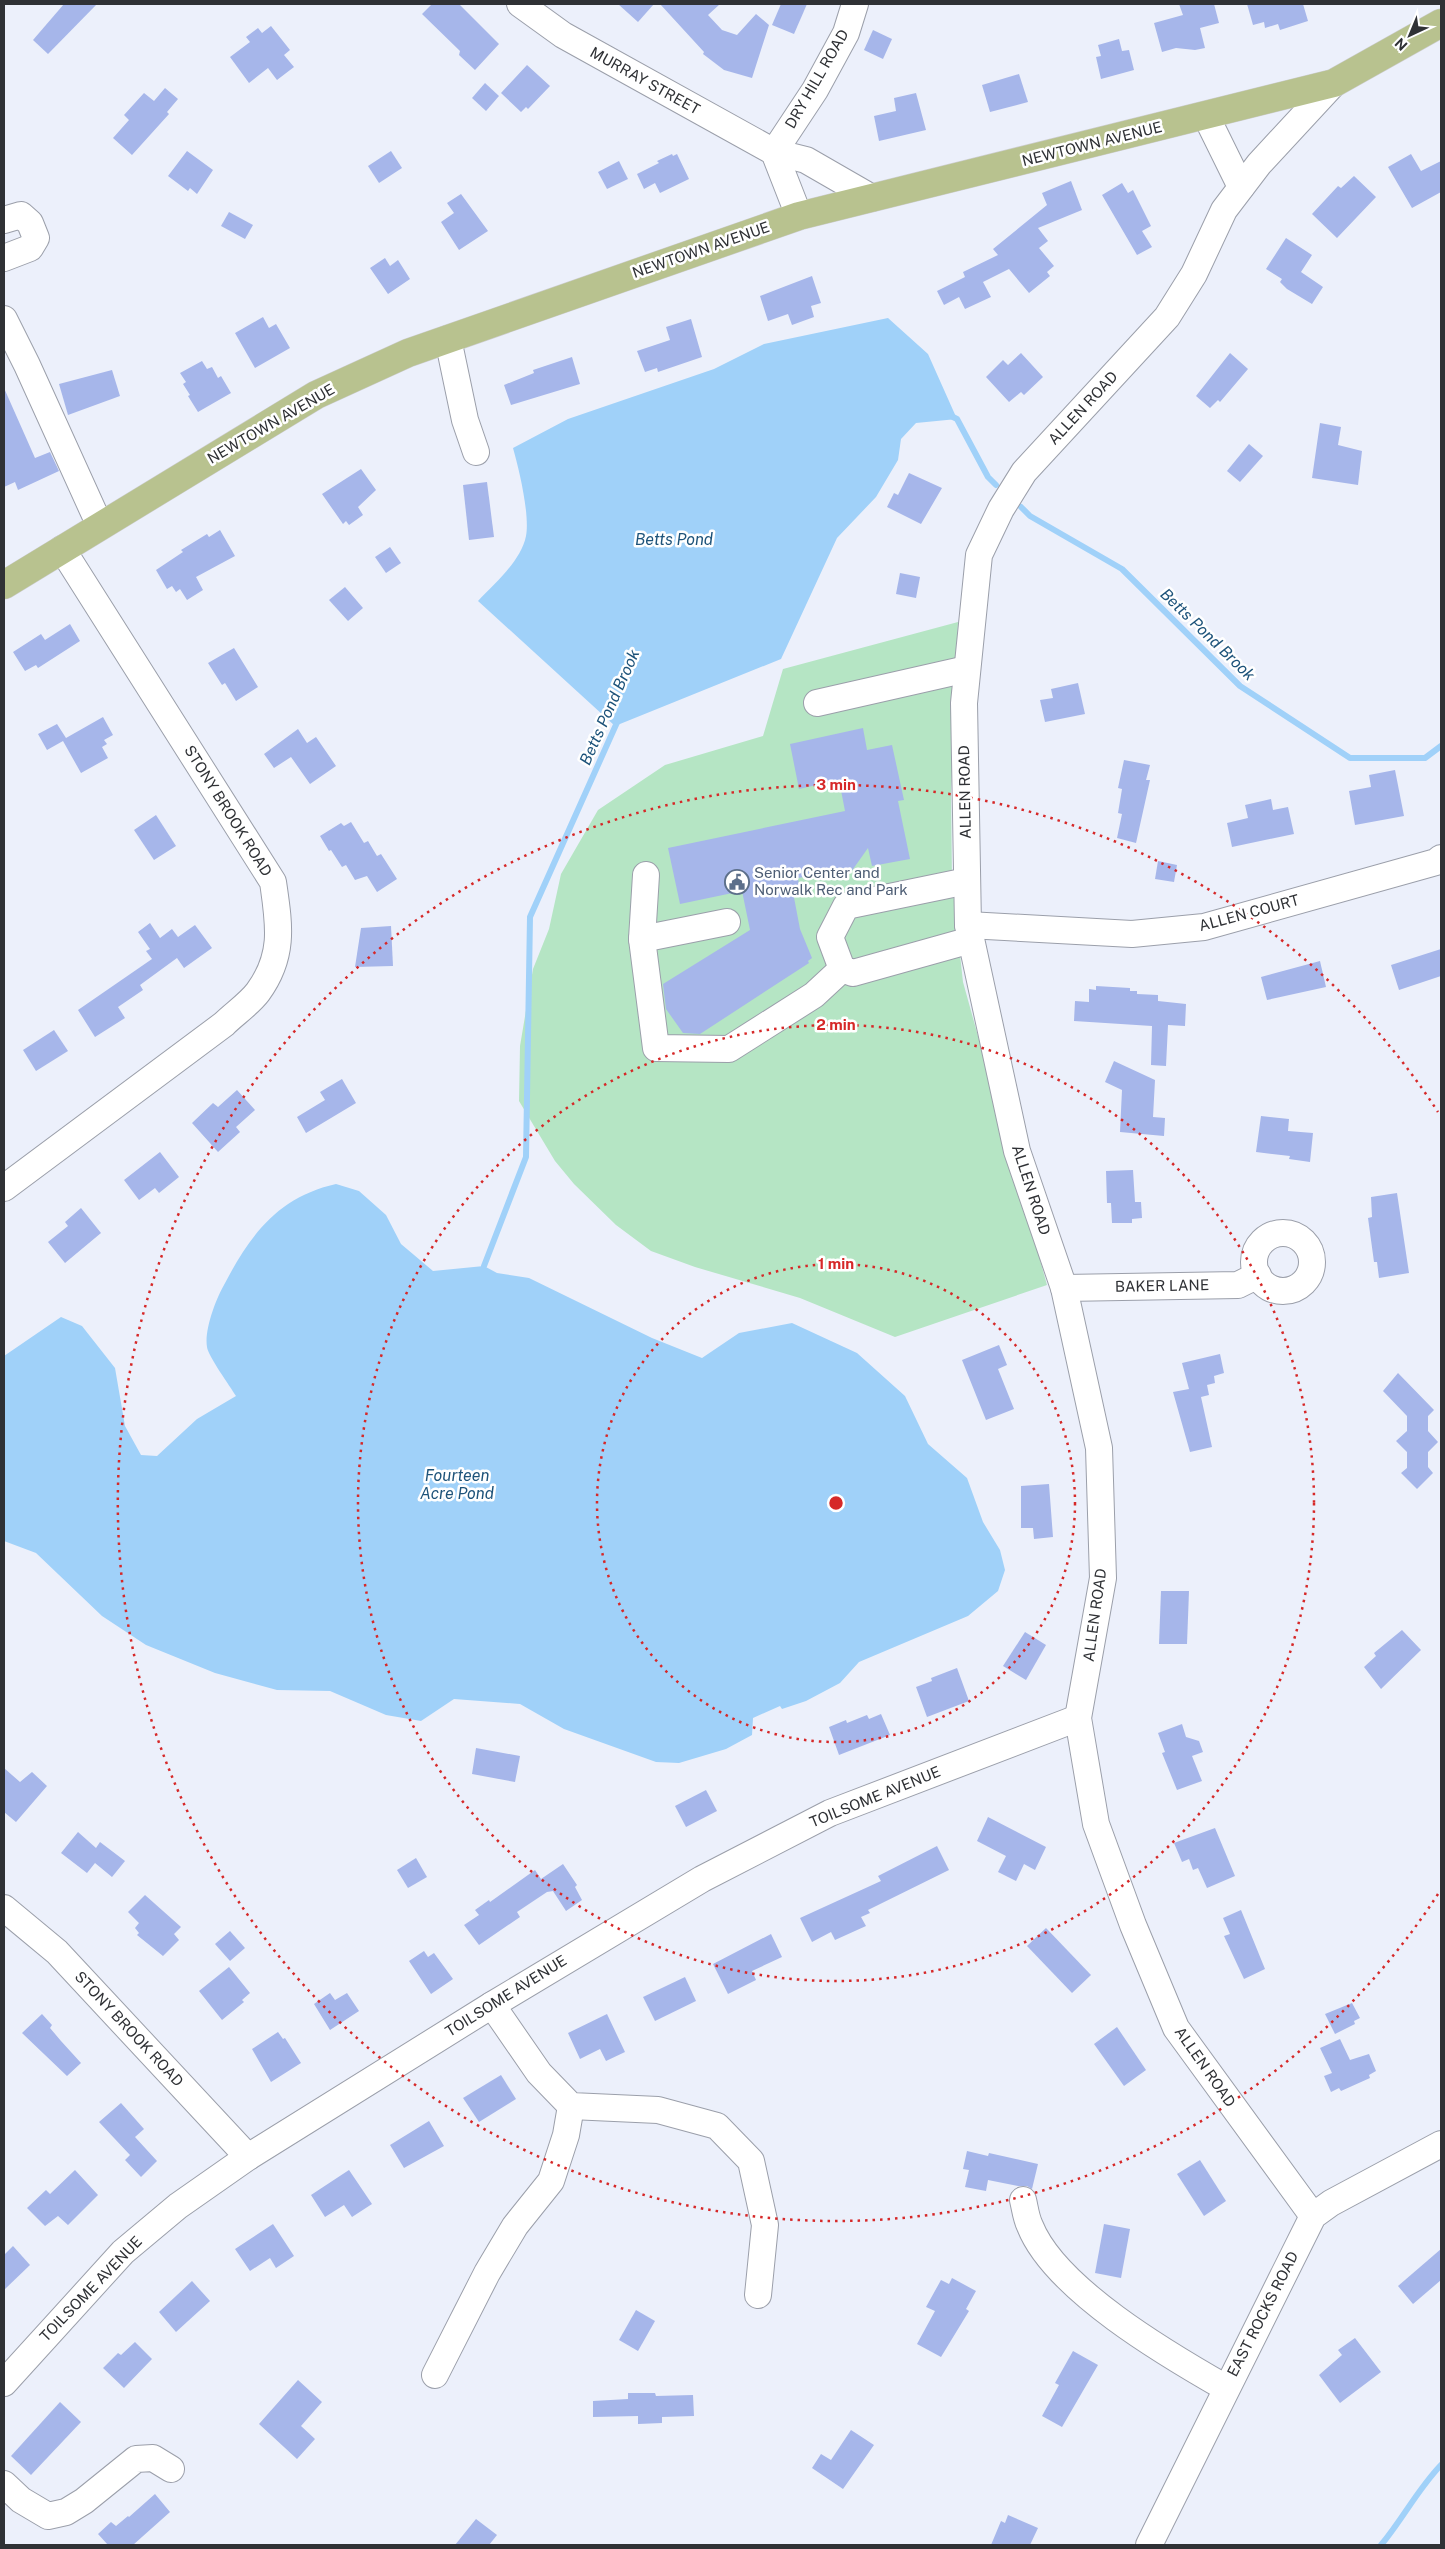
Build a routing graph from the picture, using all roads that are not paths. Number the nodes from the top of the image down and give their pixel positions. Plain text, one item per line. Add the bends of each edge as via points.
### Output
1 (520, 4) edge
2 (855, 4) edge
3 (1441, 23) edge
4 (1334, 84) junction
5 (1206, 116) junction
6 (774, 152) junction
7 (1241, 187) junction
8 (872, 198) junction
9 (799, 216) junction
10 (4, 220) edge
11 (4, 258) edge
12 (4, 319) edge
13 (448, 339) junction
14 (476, 452) dead end
15 (100, 526) junction
16 (62, 549) junction
17 (4, 585) edge
18 (967, 669) junction
19 (818, 703) dead end
20 (1439, 862) edge
21 (646, 875) dead end
22 (967, 881) junction
23 (726, 922) dead end
24 (970, 932) junction
25 (642, 939) junction
26 (842, 969) junction
27 (4, 1188) edge
28 (1258, 1275) dead end
29 (1064, 1288) junction
30 (1078, 1718) junction
31 (4, 1908) edge
32 (492, 2005) junction
33 (571, 2106) junction
34 (1441, 2144) edge
35 (248, 2157) junction
36 (1022, 2200) dead end
37 (1313, 2216) junction
38 (758, 2295) dead end
39 (435, 2375) dead end
40 (4, 2383) edge
41 (1226, 2388) junction
42 (171, 2469) dead end
43 (4, 2484) edge
44 (1149, 2545) edge

1 - 6 street, MURRAY STREET via 563,35
2 - 6 street, DRY HILL ROAD via 846,34 815,90
3 - 4 main road, NEWTOWN AVENUE
4 - 5 main road, NEWTOWN AVENUE
4 - 7 street, ALLEN ROAD
5 - 7 street
5 - 8 main road, NEWTOWN AVENUE
6 - 8 street, MURRAY STREET via 806,160
6 - 9 street
7 - 18 street, ALLEN ROAD via 1224,210 1194,274 1167,317 1024,472 1001,509 979,555
8 - 9 main road, NEWTOWN AVENUE
9 - 13 main road, NEWTOWN AVENUE
10 - 11 street via 21,215 30,223 36,238 30,248
12 - 15 street
13 - 14 street via 465,420
13 - 15 main road, NEWTOWN AVENUE via 408,353 316,395
15 - 16 main road, NEWTOWN AVENUE
16 - 17 main road, NEWTOWN AVENUE
16 - 27 street, STONY BROOK ROAD via 273,882 280,928 276,960 257,993 224,1024
18 - 19 street
18 - 22 street, ALLEN ROAD via 964,703
20 - 24 street, ALLEN COURT via 1204,926 1132,934
21 - 25 street
22 - 24 street, ALLEN ROAD
22 - 26 street via 846,906 830,937
23 - 25 street
24 - 26 street, ALLEN COURT via 853,973
24 - 29 street, ALLEN ROAD via 1017,1151
25 - 26 street via 656,1048 729,1049 814,994
28 - 29 street, BAKER LANE via 1238,1285
29 - 30 street, ALLEN ROAD via 1099,1448 1102,1513 1102,1578
30 - 32 street, TOILSOME AVENUE via 830,1813 702,1879
30 - 37 street, ALLEN ROAD via 1096,1824 1176,2028
31 - 35 street, STONY BROOK ROAD via 57,1952
32 - 33 street via 539,2073
32 - 35 street, TOILSOME AVENUE
33 - 38 street via 658,2110 717,2126 751,2161 766,2225
33 - 39 street via 566,2135 550,2181 515,2226 487,2272
34 - 37 street, EAST ROCKS ROAD via 1331,2203
35 - 40 street, TOILSOME AVENUE via 178,2206 123,2252
36 - 41 street via 1037,2240 1074,2283 1129,2329
37 - 41 street, EAST ROCKS ROAD
41 - 44 street, EAST ROCKS ROAD
42 - 43 street via 153,2458 136,2459 84,2501 66,2512 48,2516 21,2500

